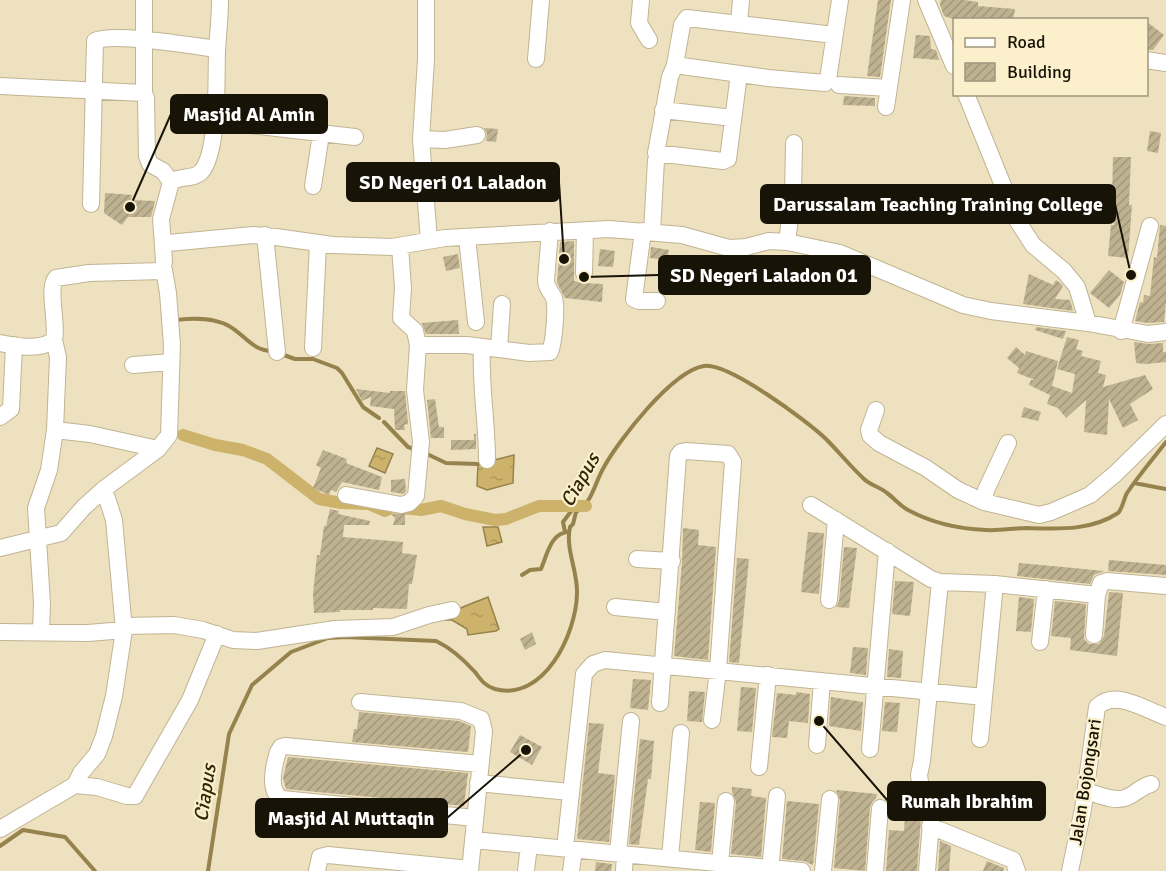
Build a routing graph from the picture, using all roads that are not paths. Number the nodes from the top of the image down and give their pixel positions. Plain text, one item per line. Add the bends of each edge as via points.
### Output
1 (144, 0) edge
2 (220, 0) edge
3 (426, 0) edge
4 (541, 0) edge
5 (641, 0) edge
6 (741, 0) edge
7 (840, 0) edge
8 (902, 0) edge
9 (926, 0) edge
10 (739, 23) junction
11 (946, 27) edge
12 (834, 35) junction
13 (145, 40) junction
14 (649, 40) dead end
15 (217, 49) junction
16 (536, 58) dead end
17 (1148, 60) edge
18 (953, 61) edge
19 (1166, 63) edge
20 (675, 65) junction
21 (739, 74) junction
22 (838, 85) dead end
23 (0, 86) edge
24 (889, 88) junction
25 (93, 90) junction
26 (144, 93) junction
27 (967, 96) edge
28 (886, 107) dead end
29 (663, 110) junction
30 (733, 118) junction
31 (214, 121) junction
32 (321, 134) junction
33 (477, 135) dead end
34 (355, 137) dead end
35 (421, 139) junction
36 (794, 143) dead end
37 (656, 160) dead end
38 (171, 182) junction
39 (313, 186) dead end
40 (91, 204) dead end
41 (1150, 226) dead end
42 (550, 231) junction
43 (585, 231) junction
44 (647, 231) junction
45 (265, 235) junction
46 (467, 237) junction
47 (429, 240) junction
48 (787, 242) junction
49 (318, 244) junction
50 (163, 245) junction
51 (400, 246) junction
52 (164, 270) junction
53 (584, 273) dead end
54 (657, 301) dead end
55 (501, 304) dead end
56 (476, 322) dead end
57 (1088, 323) junction
58 (1121, 331) junction
59 (1166, 332) edge
60 (54, 340) junction
61 (7, 344) edge
62 (418, 345) junction
63 (313, 348) dead end
64 (490, 348) junction
65 (277, 352) dead end
66 (171, 362) junction
67 (133, 365) dead end
68 (876, 410) dead end
69 (0, 417) edge
70 (1166, 424) edge
71 (55, 430) junction
72 (1008, 443) dead end
73 (158, 449) junction
74 (487, 460) dead end
75 (104, 489) junction
76 (346, 495) dead end
77 (984, 502) junction
78 (811, 505) dead end
79 (836, 520) junction
80 (38, 539) junction
81 (0, 548) edge
82 (887, 551) junction
83 (637, 559) dead end
84 (672, 561) junction
85 (940, 582) junction
86 (995, 584) junction
87 (1166, 586) edge
88 (1046, 589) junction
89 (1097, 595) junction
90 (829, 600) dead end
91 (615, 607) dead end
92 (452, 610) dead end
93 (667, 612) junction
94 (124, 628) junction
95 (0, 632) edge
96 (41, 632) junction
97 (217, 634) junction
98 (1094, 635) dead end
99 (1040, 642) dead end
100 (662, 665) junction
101 (718, 670) junction
102 (768, 675) junction
103 (822, 681) junction
104 (876, 686) junction
105 (930, 691) junction
106 (984, 697) junction
107 (360, 702) dead end
108 (660, 703) dead end
109 (1166, 717) edge
110 (712, 720) dead end
111 (631, 721) dead end
112 (681, 733) dead end
113 (980, 739) dead end
114 (817, 745) dead end
115 (870, 749) dead end
116 (480, 764) junction
117 (759, 767) dead end
118 (478, 783) junction
119 (1151, 784) dead end
120 (75, 785) junction
121 (1086, 791) junction
122 (570, 792) junction
123 (777, 796) dead end
124 (830, 799) dead end
125 (726, 801) dead end
126 (880, 808) dead end
127 (475, 818) junction
128 (930, 826) junction
129 (0, 829) edge
130 (473, 840) junction
131 (529, 845) junction
132 (569, 849) junction
133 (622, 854) junction
134 (670, 858) junction
135 (720, 863) junction
136 (770, 869) edge
137 (470, 870) edge
138 (317, 871) edge
139 (526, 871) edge
140 (572, 871) edge
141 (624, 871) edge
142 (802, 871) edge
143 (823, 871) edge
144 (875, 871) edge
145 (927, 871) edge
146 (1017, 871) edge
147 (1070, 871) edge

1 - 13 street
2 - 15 street
3 - 35 street
4 - 16 street
5 - 14 street via 639,23
6 - 10 street
7 - 12 street
8 - 24 street
9 - 11 street
10 - 12 street
10 - 20 street via 687,18 682,25
11 - 18 street
12 - 21 street via 825,83
13 - 15 street
13 - 25 street via 95,41
13 - 26 street
15 - 31 street
17 - 19 street
20 - 21 street
20 - 29 street
21 - 30 street
22 - 24 street
23 - 25 street
24 - 28 street
25 - 26 street
25 - 40 street
26 - 38 street via 147,156 150,164 164,171
27 - 57 street via 1017,220 1033,244 1064,270 1077,287
29 - 30 street
29 - 30 street via 656,153 723,161 728,159
31 - 32 street
31 - 38 street via 211,149 202,170 196,176
32 - 34 street
32 - 39 street
33 - 35 street
35 - 47 street
36 - 48 street
37 - 44 street
38 - 50 street via 161,219
41 - 58 street
42 - 43 street
42 - 46 street
42 - 64 street via 546,287 554,302 552,348 546,354
43 - 44 street
43 - 53 street
44 - 48 street via 688,236 729,248
44 - 54 street via 634,299
45 - 49 street
45 - 50 street
45 - 65 street
46 - 47 street
46 - 56 street
47 - 51 street
48 - 57 street via 840,252 963,305
49 - 51 street
49 - 63 street
50 - 52 street
51 - 62 street via 401,318 415,331
52 - 60 street via 89,273 54,279
52 - 66 street
55 - 64 street
57 - 58 street
58 - 59 street
60 - 61 street via 40,346
60 - 71 street via 58,357
61 - 69 street via 11,409
62 - 64 street
62 - 76 street via 415,390 421,442 416,496 401,504
64 - 74 street via 481,383
66 - 67 street
66 - 73 street via 169,435
68 - 77 street via 869,430 874,439
70 - 77 street via 1090,495 1052,512 1039,515
71 - 73 street
71 - 80 street via 49,470 36,508
72 - 77 street
73 - 75 street
75 - 80 street via 65,530
75 - 94 street via 114,520
78 - 79 street
79 - 82 street
79 - 90 street
80 - 81 street
80 - 96 street
82 - 85 street
82 - 104 street
83 - 84 street
84 - 93 street
84 - 101 street via 680,454 728,454 733,462
85 - 86 street
85 - 105 street
86 - 88 street
86 - 106 street
87 - 89 street via 1107,581 1101,583
88 - 89 street
88 - 99 street
89 - 98 street
91 - 93 street
92 - 97 street via 393,627 348,628 257,641 221,638
93 - 100 street
94 - 96 street
94 - 97 street via 174,626
94 - 120 street via 104,735 97,754
95 - 96 street
97 - 120 street via 190,700 135,796
100 - 101 street
100 - 108 street
100 - 122 street via 604,660 593,663 584,674
101 - 102 street
101 - 110 street
102 - 103 street
102 - 117 street
103 - 104 street
103 - 114 street
104 - 105 street
104 - 115 street
105 - 106 street
105 - 128 street via 919,775 922,795 932,811
106 - 113 street
107 - 116 street via 476,715 484,724
109 - 121 street, Jalan Bojongsari via 1121,700 1101,703
111 - 133 street
112 - 134 street
116 - 118 street
116 - 127 street via 285,746 278,752 273,787 282,799
118 - 122 street
118 - 127 street
119 - 121 street via 1124,798
120 - 129 street
121 - 147 street, Jalan Bojongsari
122 - 132 street
123 - 136 street
124 - 143 street
125 - 135 street
126 - 144 street
127 - 130 street
128 - 145 street
128 - 146 street via 1014,860
130 - 131 street
130 - 137 street
131 - 132 street
131 - 139 street
132 - 133 street
132 - 140 street
133 - 134 street
133 - 141 street
134 - 135 street
135 - 136 street
136 - 142 street
137 - 138 street via 328,855 320,858

